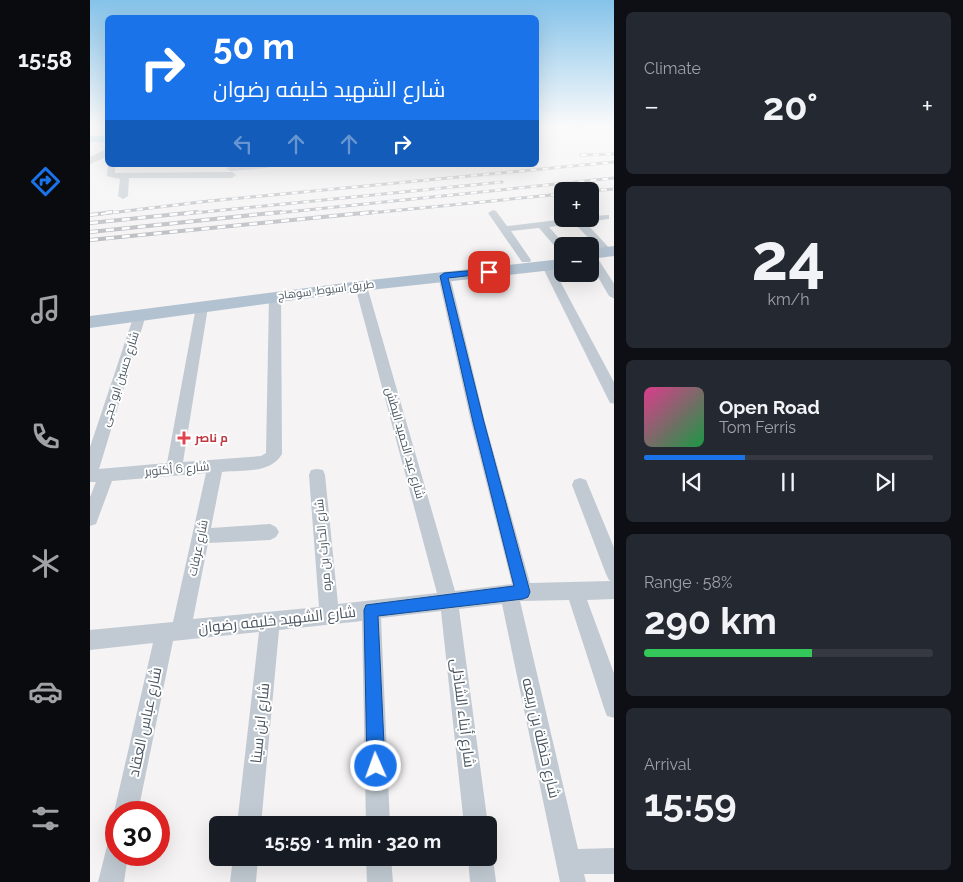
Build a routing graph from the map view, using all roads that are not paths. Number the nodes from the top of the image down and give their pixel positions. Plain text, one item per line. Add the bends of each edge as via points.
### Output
1 (112, 167) edge
2 (257, 167) edge
3 (231, 172) edge
4 (125, 176) junction
5 (123, 196) dead end
6 (493, 213) dead end
7 (606, 217) dead end
8 (599, 218) edge
9 (554, 224) edge
10 (542, 225) junction
11 (582, 227) edge
12 (504, 229) junction
13 (554, 239) edge
14 (554, 257) edge
15 (602, 257) edge
16 (526, 260) junction
17 (554, 265) edge
18 (444, 276) junction
19 (562, 282) edge
20 (361, 286) junction
21 (614, 296) edge
22 (275, 297) junction
23 (179, 305) junction
24 (202, 307) junction
25 (90, 314) edge
26 (140, 315) junction
27 (90, 322) edge
28 (614, 399) edge
29 (215, 466) junction
30 (174, 469) junction
31 (90, 471) edge
32 (107, 474) junction
33 (317, 475) dead end
34 (90, 476) edge
35 (580, 485) dead end
36 (90, 519) edge
37 (270, 532) dead end
38 (200, 536) junction
39 (614, 574) edge
40 (614, 590) edge
41 (576, 591) junction
42 (516, 593) junction
43 (449, 601) junction
44 (371, 610) junction
45 (329, 615) junction
46 (270, 621) junction
47 (173, 632) junction
48 (90, 640) edge
49 (614, 708) edge
50 (129, 801) edge
51 (250, 816) edge
52 (378, 816) edge
53 (475, 816) edge
54 (614, 861) edge
55 (114, 866) edge
56 (245, 866) edge
57 (379, 866) edge
58 (481, 866) edge
59 (570, 872) edge
60 (111, 882) edge
61 (243, 882) edge
62 (380, 882) edge
63 (484, 882) edge

1 - 4 street via 110,175
2 - 3 street
3 - 4 street
4 - 5 street
6 - 12 street
7 - 8 street
9 - 10 street
10 - 12 street
10 - 13 street
11 - 15 street
12 - 16 street
14 - 16 main road, طريق اسيوط, سوهاج
15 - 21 street
16 - 23 main road, طريق اسيوط, سوهاج via 396,273
17 - 18 main road, طريق اسيوط, سوهاج
18 - 20 main road, طريق اسيوط, سوهاج
18 - 42 street, شارع حنظلة بن ربيعه
19 - 28 street
20 - 22 main road, طريق اسيوط, سوهاج
20 - 43 street, شارع عبد الحميد البطش
22 - 24 main road, طريق اسيوط, سوهاج
22 - 29 street, شارع 6 أكتوبر via 274,454 264,462
23 - 24 main road, طريق اسيوط, سوهاج
23 - 25 main road, طريق اسيوط, سوهاج
23 - 26 main road, طريق اسيوط, سوهاج
24 - 30 street
26 - 27 main road, طريق اسيوط, سوهاج
26 - 31 street, شارع حسين ابو حجى
29 - 30 street, شارع 6 أكتوبر
29 - 38 street, شارع عرفات
30 - 32 street, شارع 6 أكتوبر
32 - 34 street, شارع 6 أكتوبر
32 - 36 street
33 - 45 street, شارع الحارث بن مره
35 - 39 street
37 - 38 street
38 - 47 street, شارع عرفات
40 - 41 street, شارع الشهيد خليفه رضوان
41 - 42 street, شارع الشهيد خليفه رضوان
41 - 49 street
42 - 43 street, شارع الشهيد خليفه رضوان
42 - 59 street, شارع حنظلة بن ربيعه
43 - 44 street, شارع الشهيد خليفه رضوان
43 - 53 street, شارع أبناء الشاذلى
44 - 45 street, شارع الشهيد خليفه رضوان
44 - 52 street
45 - 46 street, شارع الشهيد خليفه رضوان
46 - 47 street, شارع الشهيد خليفه رضوان
46 - 51 street, شارع ابن سينا
47 - 48 street, شارع الشهيد خليفه رضوان
47 - 50 street, شارع عباس العقاد
54 - 59 street
55 - 60 street
56 - 61 street
57 - 62 street
58 - 63 street

